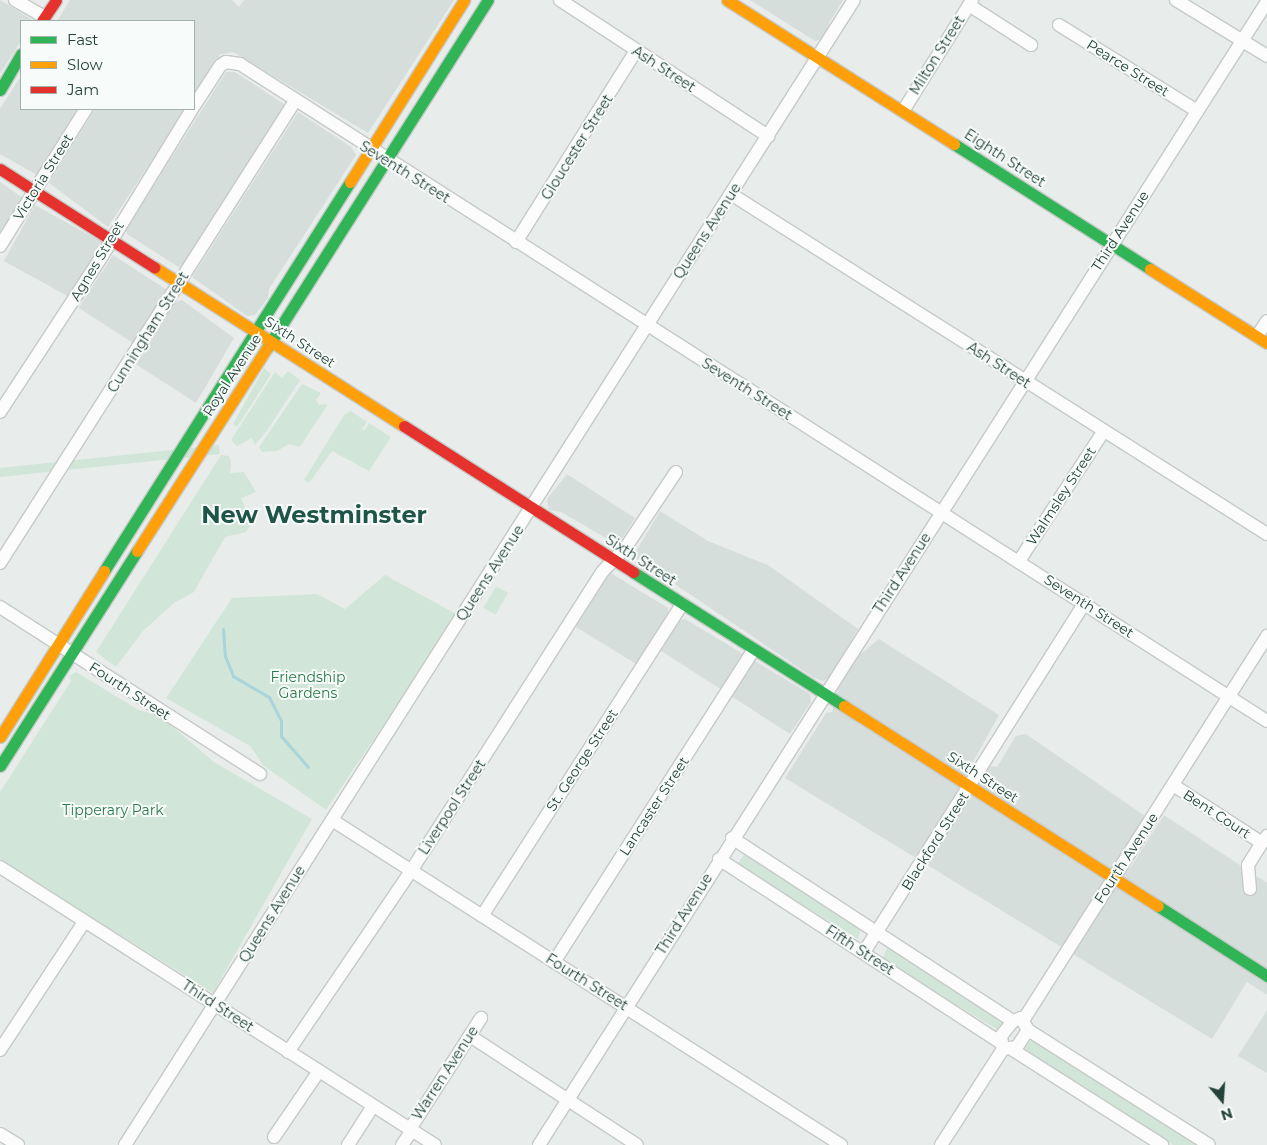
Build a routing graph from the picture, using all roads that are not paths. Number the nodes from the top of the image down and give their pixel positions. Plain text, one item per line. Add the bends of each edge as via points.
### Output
1 (16, 0) edge
2 (56, 0) edge
3 (464, 0) edge
4 (488, 0) edge
5 (560, 0) edge
6 (727, 0) edge
7 (854, 0) edge
8 (1176, 0) edge
9 (1267, 2) edge
10 (970, 3) edge
11 (43, 19) edge
12 (1059, 25) dead end
13 (1243, 40) junction
14 (1031, 45) dead end
15 (636, 51) junction
16 (20, 56) edge
17 (1267, 56) edge
18 (816, 58) junction
19 (226, 62) joint
20 (0, 90) edge
21 (295, 101) junction
22 (195, 104) edge
23 (85, 110) edge
24 (191, 110) edge
25 (903, 111) junction
26 (1197, 111) junction
27 (768, 136) junction
28 (371, 150) junction
29 (386, 160) junction
30 (0, 168) edge
31 (34, 190) junction
32 (731, 194) junction
33 (111, 239) junction
34 (516, 242) junction
35 (1112, 244) junction
36 (0, 246) edge
37 (179, 283) junction
38 (1267, 321) edge
39 (647, 325) junction
40 (257, 332) junction
41 (1262, 340) edge
42 (272, 342) junction
43 (1024, 381) junction
44 (0, 412) edge
45 (1103, 432) junction
46 (676, 472) dead end
47 (531, 507) junction
48 (941, 512) junction
49 (1267, 534) edge
50 (612, 559) junction
51 (1019, 560) junction
52 (0, 563) edge
53 (1085, 603) junction
54 (682, 604) junction
55 (0, 607) edge
56 (1267, 636) edge
57 (59, 645) junction
58 (754, 649) junction
59 (71, 654) junction
60 (1232, 692) junction
61 (825, 693) junction
62 (1267, 721) edge
63 (0, 737) edge
64 (0, 766) edge
65 (260, 774) dead end
66 (1172, 785) junction
67 (970, 787) junction
68 (332, 820) junction
69 (732, 838) junction
70 (1264, 839) edge
71 (719, 859) junction
72 (0, 867) edge
73 (411, 871) junction
74 (1113, 878) junction
75 (1250, 889) dead end
76 (482, 916) junction
77 (84, 922) junction
78 (876, 934) junction
79 (864, 952) junction
80 (554, 962) junction
81 (1267, 976) edge
82 (215, 1003) junction
83 (626, 1007) junction
84 (481, 1018) dead end
85 (1022, 1023) junction
86 (470, 1036) junction
87 (1005, 1047) junction
88 (0, 1050) edge
89 (288, 1052) junction
90 (319, 1071) junction
91 (568, 1101) junction
92 (373, 1106) junction
93 (411, 1130) junction
94 (0, 1134) edge
95 (274, 1137) dead end
96 (18, 1145) edge
97 (125, 1145) edge
98 (348, 1145) edge
99 (402, 1145) edge
100 (435, 1145) edge
101 (539, 1145) edge
102 (637, 1145) edge
103 (841, 1145) edge
104 (941, 1145) edge
105 (1162, 1145) edge
106 (1209, 1145) edge

1 - 11 street
2 - 11 street
3 - 28 street, Royal Avenue
4 - 29 street, Royal Avenue
5 - 15 street, Ash Street
6 - 18 street, Eighth Street
7 - 18 street, Queens Avenue
8 - 13 street
9 - 13 street, Third Avenue
10 - 14 street
10 - 25 street, Milton Street
12 - 26 street, Pearce Street
13 - 17 street
13 - 26 street, Third Avenue
15 - 27 street, Ash Street
15 - 34 street, Gloucester Street
16 - 20 street
18 - 25 street, Eighth Street
18 - 27 street, Queens Avenue
19 - 21 street, Seventh Street via 240,64
19 - 22 street, Agnes Street
21 - 28 street, Seventh Street
21 - 37 street, Cunningham Street
23 - 31 street, Victoria Street
24 - 33 street, Agnes Street
25 - 35 street, Eighth Street
26 - 35 street, Third Avenue
27 - 32 street, Queens Avenue
28 - 29 street, Seventh Street
28 - 40 street, Royal Avenue
29 - 34 street, Seventh Street
29 - 42 street, Royal Avenue
30 - 31 street, Sixth Street
31 - 33 street, Sixth Street
31 - 36 street, Victoria Street
32 - 39 street, Queens Avenue
32 - 43 street, Ash Street
33 - 37 street, Sixth Street
33 - 44 street, Agnes Street
34 - 39 street, Seventh Street
35 - 41 street, Eighth Street
35 - 43 street, Third Avenue
37 - 40 street, Sixth Street
37 - 52 street, Cunningham Street
38 - 41 street
39 - 47 street, Queens Avenue
39 - 48 street, Seventh Street
40 - 42 street, Sixth Street
40 - 57 street, Royal Avenue
42 - 47 street, Sixth Street
42 - 59 street, Royal Avenue
43 - 45 street, Ash Street
43 - 48 street, Third Avenue
45 - 49 street, Ash Street
45 - 51 street, Walmsley Street
46 - 50 street, Liverpool Street via 626,547
47 - 50 street, Sixth Street
47 - 68 street, Queens Avenue
48 - 51 street, Seventh Street
48 - 61 street, Third Avenue
50 - 54 street, Sixth Street
50 - 73 street, Liverpool Street
51 - 53 street, Seventh Street
53 - 60 street, Seventh Street
53 - 67 street, Blackford Street
54 - 58 street, Sixth Street
54 - 76 street, St. George Street
55 - 57 street, Fourth Street
56 - 60 street, Fourth Avenue
57 - 59 street, Fourth Street
57 - 63 street, Royal Avenue
58 - 61 street, Sixth Street
58 - 80 street, Lancaster Street
59 - 64 street, Royal Avenue
59 - 65 street, Fourth Street
60 - 62 street, Seventh Street
60 - 66 street, Fourth Avenue
61 - 67 street, Sixth Street
61 - 69 street, Third Avenue
66 - 70 street, Bent Court
66 - 74 street, Fourth Avenue
67 - 74 street, Sixth Street
67 - 78 street, Blackford Street
68 - 73 street, Fourth Street
68 - 82 street, Queens Avenue
69 - 71 street, Third Avenue
69 - 78 street, Fifth Street
70 - 75 street, Bent Court via 1248,864
71 - 79 street, Fifth Street
71 - 83 street, Third Avenue
72 - 77 street, Third Street
73 - 76 street, Fourth Street
73 - 89 street, Liverpool Street
74 - 81 street, Sixth Street
74 - 85 street, Fourth Avenue
76 - 80 street, Fourth Street
77 - 82 street, Third Street
77 - 88 street
78 - 79 street, Blackford Street
78 - 85 street, Fifth Street
79 - 87 street, Fifth Street
80 - 83 street, Fourth Street
82 - 89 street, Third Street
82 - 97 street, Queens Avenue
83 - 91 street, Third Avenue
83 - 103 street, Fourth Street
84 - 86 street, Warren Avenue
85 - 87 street
85 - 87 street
85 - 106 street, Fifth Street
86 - 91 street
86 - 93 street, Warren Avenue
87 - 104 street
87 - 105 street, Fifth Street
89 - 90 street, Third Street
90 - 92 street, Third Street
90 - 95 street
91 - 101 street, Third Avenue
91 - 102 street
92 - 93 street, Third Street
92 - 98 street
93 - 99 street, Warren Avenue
93 - 100 street, Third Street
94 - 96 street

